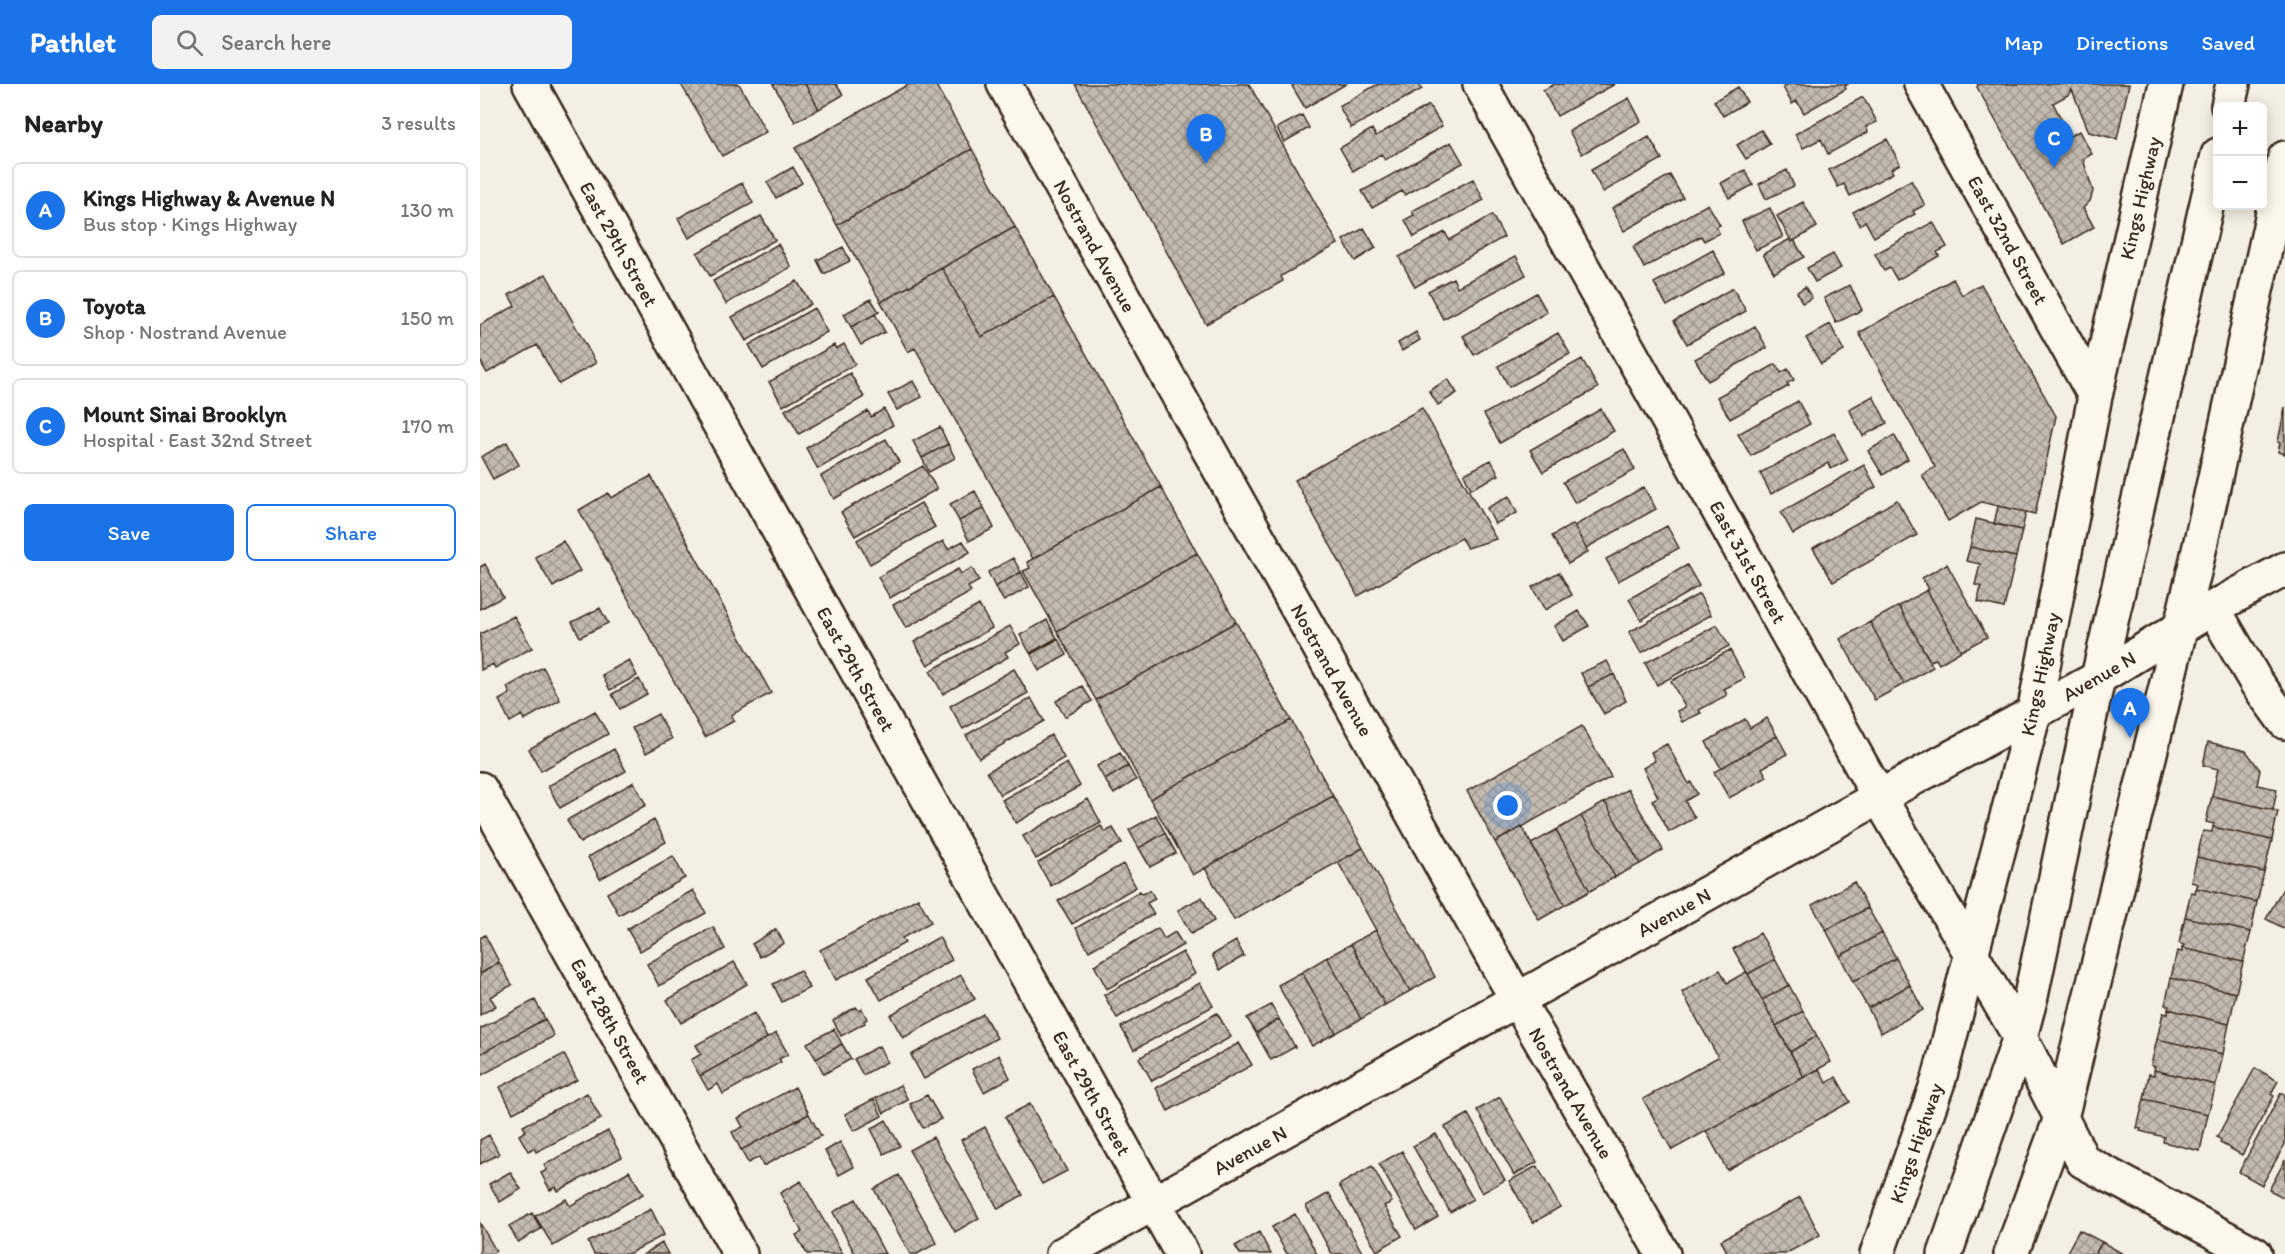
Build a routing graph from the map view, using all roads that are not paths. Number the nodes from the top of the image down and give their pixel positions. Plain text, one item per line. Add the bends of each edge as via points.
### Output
1 (530, 84) edge
2 (1004, 84) edge
3 (1480, 84) edge
4 (1921, 84) edge
5 (2166, 84) edge
6 (2233, 84) edge
7 (2229, 102) edge
8 (2217, 156) edge
9 (2285, 158) edge
10 (2095, 396) junction
11 (2285, 569) edge
12 (2213, 608) junction
13 (2181, 630) junction
14 (2098, 678) junction
15 (2034, 713) junction
16 (2285, 722) edge
17 (480, 789) edge
18 (1879, 797) junction
19 (1972, 955) junction
20 (1517, 1001) junction
21 (2020, 1037) junction
22 (2061, 1118) junction
23 (1154, 1203) junction
24 (740, 1254) edge
25 (1063, 1254) edge
26 (1182, 1254) edge
27 (1663, 1254) edge
28 (1877, 1254) edge
29 (1946, 1254) edge
30 (2011, 1254) edge
31 (2255, 1254) edge

1 - 23 street, East 29th Street
2 - 20 street, Nostrand Avenue
3 - 18 street, East 31st Street
4 - 10 street, East 32nd Street
5 - 10 street, Kings Highway
6 - 7 street
8 - 14 street
9 - 13 street
10 - 15 street, Kings Highway
11 - 12 street, Avenue N
12 - 13 street, Avenue N
12 - 16 street via 2256,682
13 - 14 street, Avenue N
13 - 22 street
14 - 15 street, Avenue N
14 - 21 street
15 - 18 street, Avenue N
15 - 19 street, Kings Highway
17 - 24 street, East 28th Street
18 - 19 street, East 31st Street
18 - 20 street, Avenue N
19 - 21 street, East 31st Street
19 - 28 street, Kings Highway via 1939,1079
20 - 23 street, Avenue N
20 - 27 street, Nostrand Avenue
21 - 22 street
21 - 29 street
22 - 30 street
22 - 31 street via 2082,1161
23 - 25 street, Avenue N
23 - 26 street, East 29th Street

